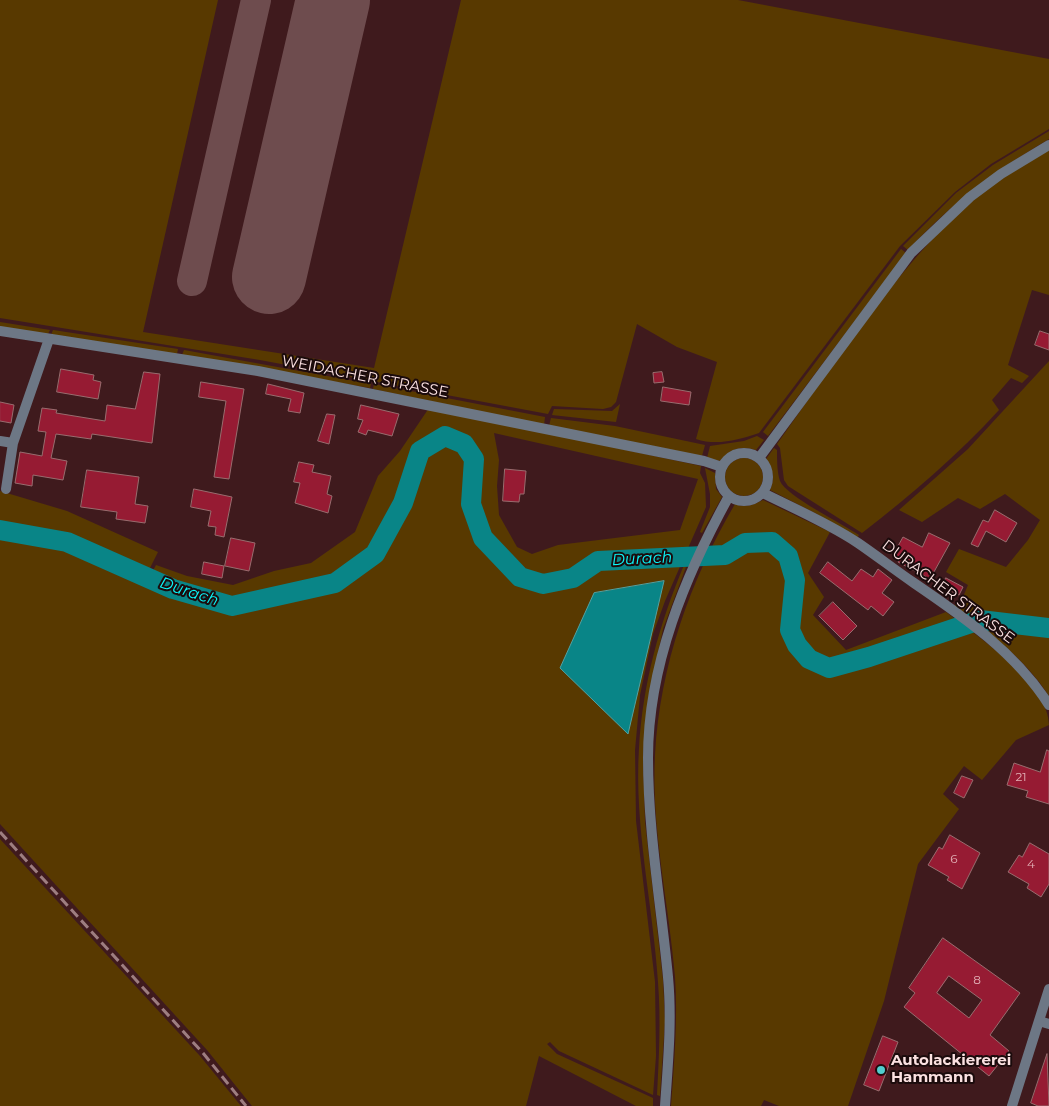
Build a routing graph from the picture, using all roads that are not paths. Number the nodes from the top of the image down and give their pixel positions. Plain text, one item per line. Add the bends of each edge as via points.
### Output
1 (1049, 145) edge
2 (0, 331) edge
3 (49, 338) junction
4 (0, 441) edge
5 (13, 443) junction
6 (759, 458) junction
7 (722, 467) junction
8 (6, 489) dead end
9 (763, 493) junction
10 (729, 496) junction
11 (1049, 706) edge
12 (1049, 990) edge
13 (1044, 1022) edge
14 (665, 1106) edge
15 (1012, 1106) edge

1 - 6 street via 970,197 911,253
2 - 3 street, WEIDACHER STRASSE
3 - 5 street
3 - 7 street, WEIDACHER STRASSE via 387,395
4 - 5 street
5 - 8 street
6 - 7 street via 753,454 738,453 726,460
6 - 9 street via 765,463 769,478
7 - 10 street via 720,483
9 - 10 street via 743,502
9 - 11 street, DURACHER STRASSE via 857,542 957,614 998,646 1034,682
10 - 14 street via 691,570 668,630 653,702 648,757 650,822 670,1021
12 - 13 street
13 - 15 street

